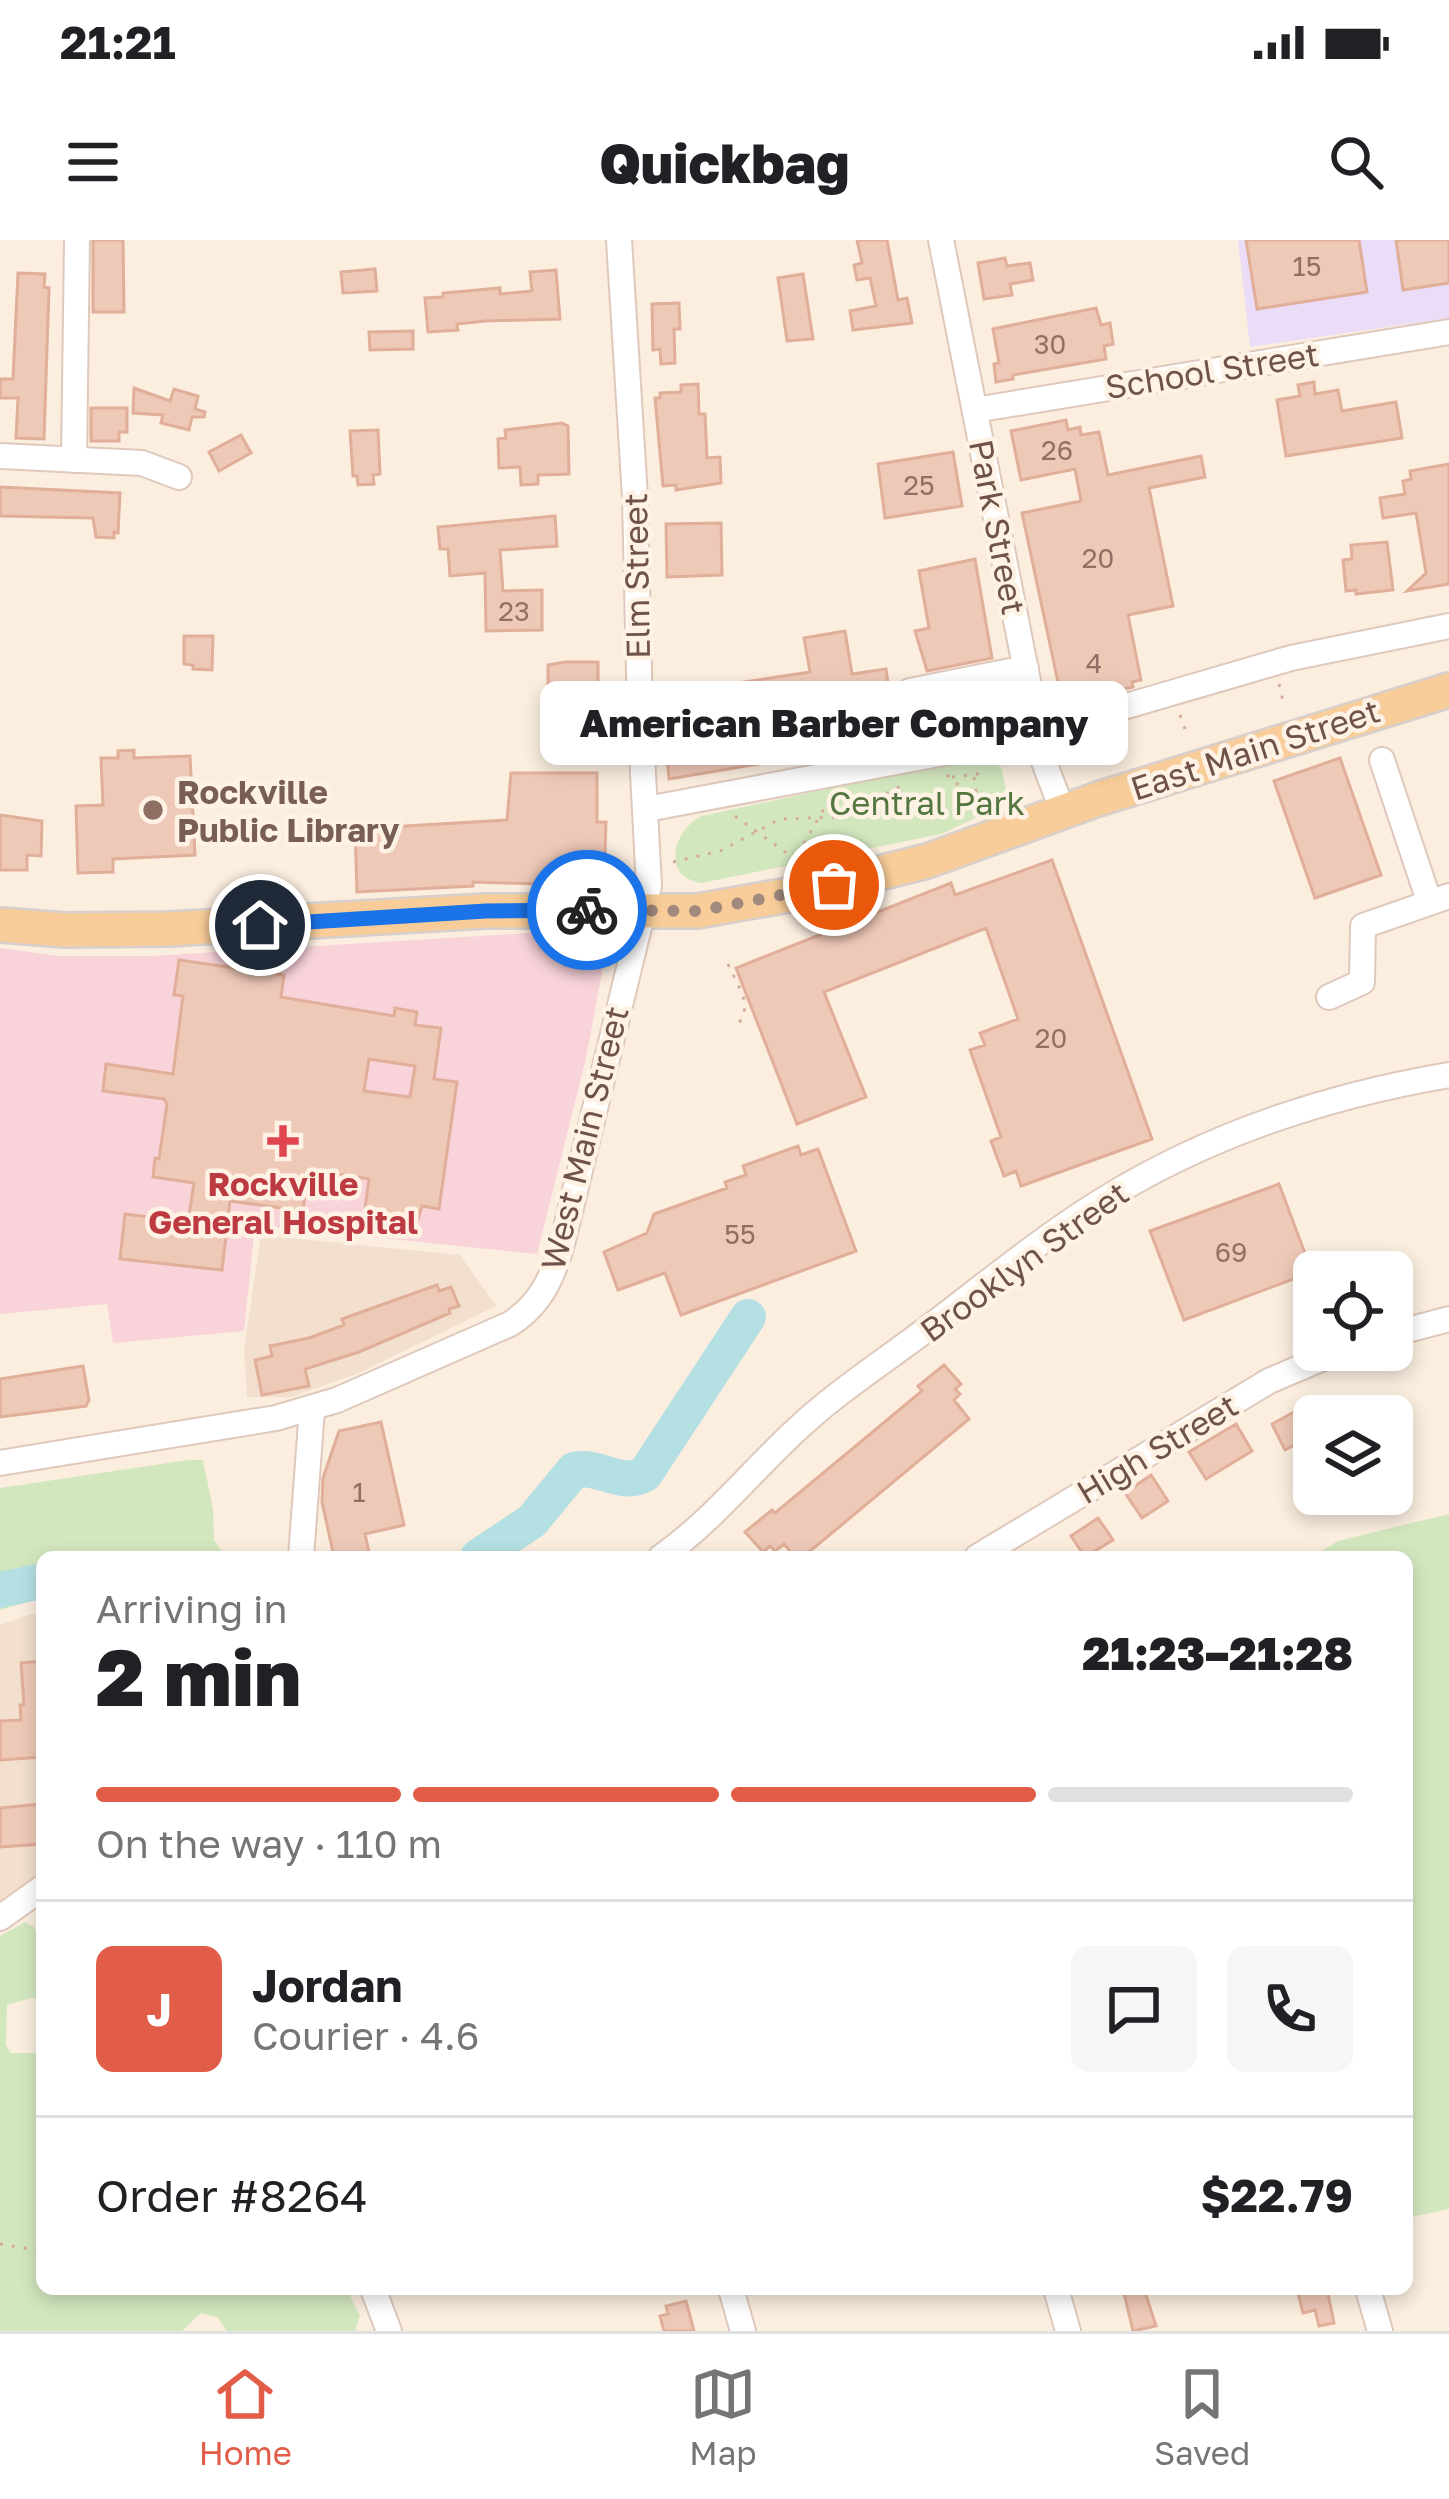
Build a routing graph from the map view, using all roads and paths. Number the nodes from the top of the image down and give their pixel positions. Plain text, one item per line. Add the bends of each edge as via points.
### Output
1 (77, 240) edge
2 (619, 240) edge
3 (941, 240) edge
4 (1449, 332) edge
5 (975, 410) junction
6 (0, 456) edge
7 (74, 460) junction
8 (179, 477) dead end
9 (1449, 626) edge
10 (1026, 668) junction
11 (1278, 682) dead end
12 (1449, 690) edge
13 (1283, 701) dead end
14 (1178, 708) dead end
15 (1185, 729) dead end
16 (1038, 733) junction
17 (1382, 760) dead end
18 (985, 761) dead end
19 (929, 770) junction
20 (948, 775) junction
21 (973, 775) junction
22 (834, 791) dead end
23 (976, 799) junction
24 (646, 809) junction
25 (729, 810) dead end
26 (989, 812) dead end
27 (1063, 812) junction
28 (818, 819) junction
29 (756, 831) junction
30 (795, 859) junction
31 (673, 862) dead end
32 (796, 867) dead end
33 (1439, 898) edge
34 (645, 911) junction
35 (0, 925) edge
36 (728, 964) dead end
37 (1329, 997) dead end
38 (734, 1029) dead end
39 (1449, 1075) edge
40 (1449, 1319) edge
41 (1413, 1328) edge
42 (1293, 1371) edge
43 (311, 1409) junction
44 (0, 1463) edge
45 (301, 1551) edge
46 (669, 1551) edge
47 (987, 1551) edge
48 (36, 1892) edge
49 (0, 1918) edge
50 (0, 2244) edge
51 (36, 2250) edge
52 (375, 2295) edge
53 (732, 2295) edge
54 (1059, 2295) edge
55 (1369, 2295) edge
56 (388, 2331) edge
57 (742, 2331) edge
58 (1068, 2331) edge
59 (1380, 2331) edge

1 - 7 street
2 - 24 street, Elm Street
3 - 5 street, Park Street
4 - 5 street, School Street
5 - 10 street, Park Street
6 - 7 street
7 - 8 street via 150,464
9 - 16 street via 1291,658
10 - 16 street, Park Street
10 - 19 street via 910,691
11 - 13 path
12 - 27 main road, East Main Street
14 - 15 path
16 - 19 street
16 - 27 street, Park Street
17 - 33 street
18 - 21 path
19 - 20 path
19 - 24 street
19 - 28 path via 841,817
20 - 21 path
20 - 23 path
21 - 23 path
22 - 28 path
23 - 26 path
24 - 34 street, Elm Street
25 - 29 path
27 - 34 main road via 864,878 698,911
28 - 29 path via 781,819
28 - 30 path
29 - 30 path
29 - 31 path via 720,851
30 - 32 path
33 - 37 street via 1363,926 1362,982
34 - 35 main road via 168,929
34 - 43 street, West Main Street via 559,1256 536,1303 488,1335
36 - 38 path via 747,1009
39 - 46 street, Brooklyn Street via 1262,1122 1099,1202 836,1396
40 - 41 street
42 - 47 street, High Street
43 - 44 street, West Main Street
43 - 45 street
48 - 49 street
50 - 51 path
52 - 56 street
53 - 57 street
54 - 58 street
55 - 59 street

